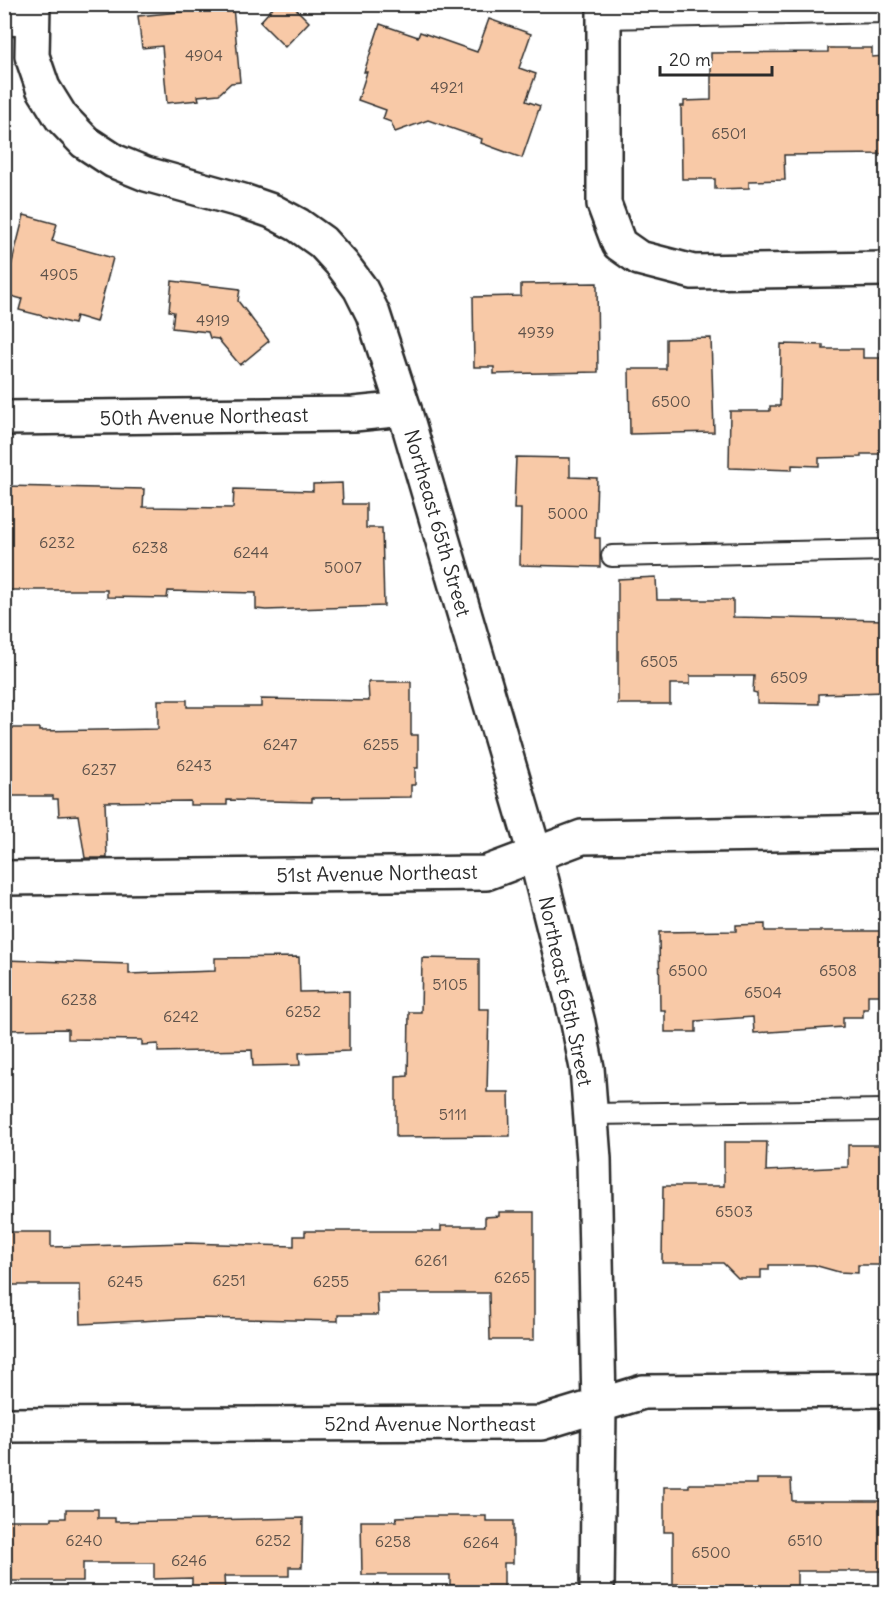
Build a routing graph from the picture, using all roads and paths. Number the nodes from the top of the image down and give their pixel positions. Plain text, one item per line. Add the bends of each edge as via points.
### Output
1 (603, 11) edge
2 (886, 12) edge
3 (23, 14) edge
4 (886, 269) edge
5 (404, 409) junction
6 (4, 418) edge
7 (886, 550) edge
8 (612, 556) dead end
9 (886, 832) edge
10 (535, 854) junction
11 (4, 878) edge
12 (886, 1110) edge
13 (592, 1114) junction
14 (886, 1390) edge
15 (599, 1406) junction
16 (4, 1425) edge
17 (597, 1593) edge

1 - 2 lane
1 - 4 street via 603,204 619,244 639,258 693,272
3 - 5 street, Northeast 65th Street via 43,88 61,117 85,142 114,161 146,174 272,211 322,242 360,288 373,314
5 - 6 street, 50th Avenue Northeast via 354,414
5 - 10 street, Northeast 65th Street
7 - 8 lane
9 - 10 street, 51st Avenue Northeast via 582,837
10 - 11 street, 51st Avenue Northeast via 486,873
10 - 13 street, Northeast 65th Street via 578,1023
12 - 13 lane
13 - 15 street, Northeast 65th Street
14 - 15 street, 52nd Avenue Northeast via 643,1392
15 - 16 street, 52nd Avenue Northeast via 541,1423
15 - 17 street, Northeast 65th Street

